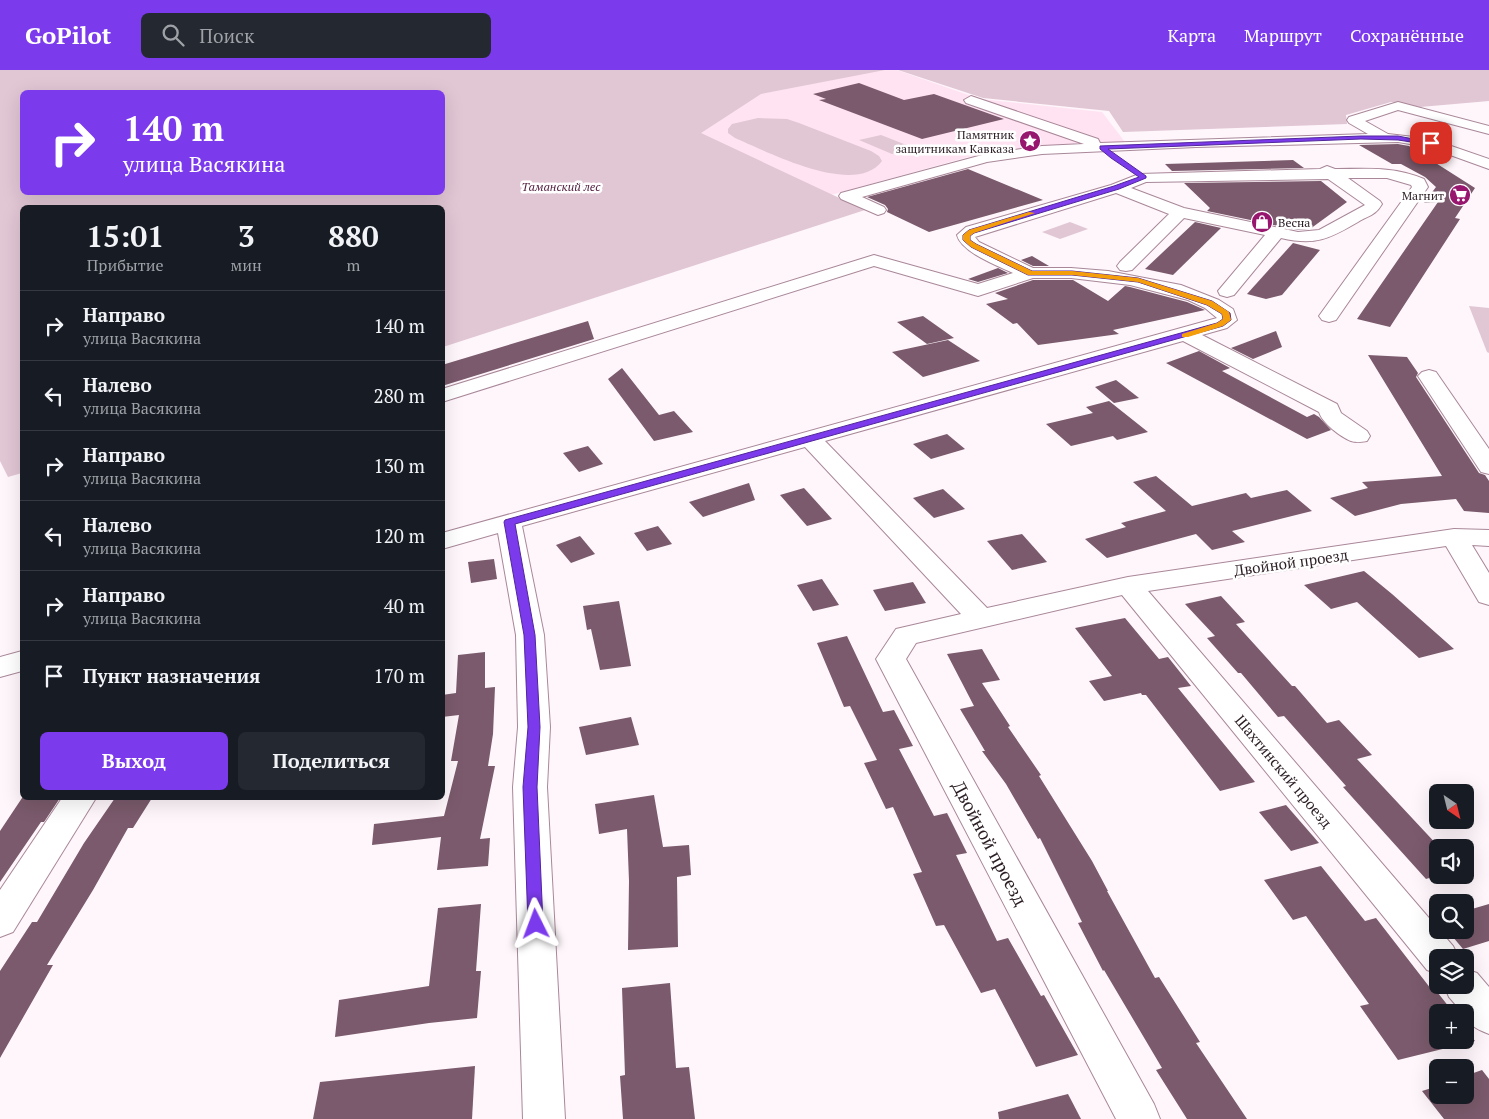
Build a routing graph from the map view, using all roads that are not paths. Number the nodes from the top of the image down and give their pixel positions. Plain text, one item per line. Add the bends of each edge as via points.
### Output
1 (971, 100) dead end
2 (1044, 125) junction
3 (1489, 130) edge
4 (1016, 133) dead end
5 (1384, 138) junction
6 (1289, 140) junction
7 (1104, 147) junction
8 (949, 155) dead end
9 (969, 163) junction
10 (1489, 164) edge
11 (1332, 174) junction
12 (1144, 177) junction
13 (1116, 188) junction
14 (1374, 204) junction
15 (878, 210) dead end
16 (1180, 212) junction
17 (1403, 212) junction
18 (1276, 232) junction
19 (1126, 266) dead end
20 (1031, 273) junction
21 (1227, 291) dead end
22 (1330, 316) dead end
23 (1187, 335) junction
24 (1429, 376) dead end
25 (445, 395) edge
26 (1359, 436) dead end
27 (810, 439) junction
28 (1489, 468) edge
29 (509, 522) junction
30 (1454, 538) junction
31 (1489, 538) edge
32 (445, 540) edge
33 (1128, 586) junction
34 (1489, 596) edge
35 (981, 618) junction
36 (20, 662) edge
37 (0, 667) edge
38 (78, 800) edge
39 (0, 921) edge
40 (1432, 949) edge
41 (1471, 994) edge
42 (1489, 1016) edge
43 (544, 1119) edge
44 (1139, 1119) edge

1 - 2 street
2 - 4 street
2 - 7 street
3 - 5 street via 1398,106 1354,120
5 - 6 street
5 - 10 street via 1431,143
6 - 7 street
6 - 11 street
7 - 9 street via 1042,150
7 - 12 street
8 - 9 street
9 - 15 street via 847,196
11 - 12 street
11 - 14 street
11 - 17 street via 1396,173 1418,182 1420,187
12 - 13 street
13 - 16 street
13 - 20 street via 966,235 973,246
14 - 17 street
14 - 18 street via 1370,210 1325,234 1298,237
16 - 18 street
16 - 19 street
17 - 22 street
18 - 21 street
20 - 23 street via 1072,273 1138,280 1210,303 1226,313 1227,320 1220,324
20 - 25 street via 978,290 874,260
23 - 26 street via 1328,409 1331,416
23 - 27 street
24 - 28 street
27 - 29 street
27 - 35 street
29 - 32 street
29 - 43 street via 530,635 534,727 530,787
30 - 31 street, Двойной проезд
30 - 33 street, Двойной проезд
30 - 34 street
33 - 35 street, Двойной проезд
33 - 40 street, Шахтинский проезд
35 - 44 street, Двойной проезд via 906,636 891,659
36 - 37 street
38 - 39 street
41 - 42 street

